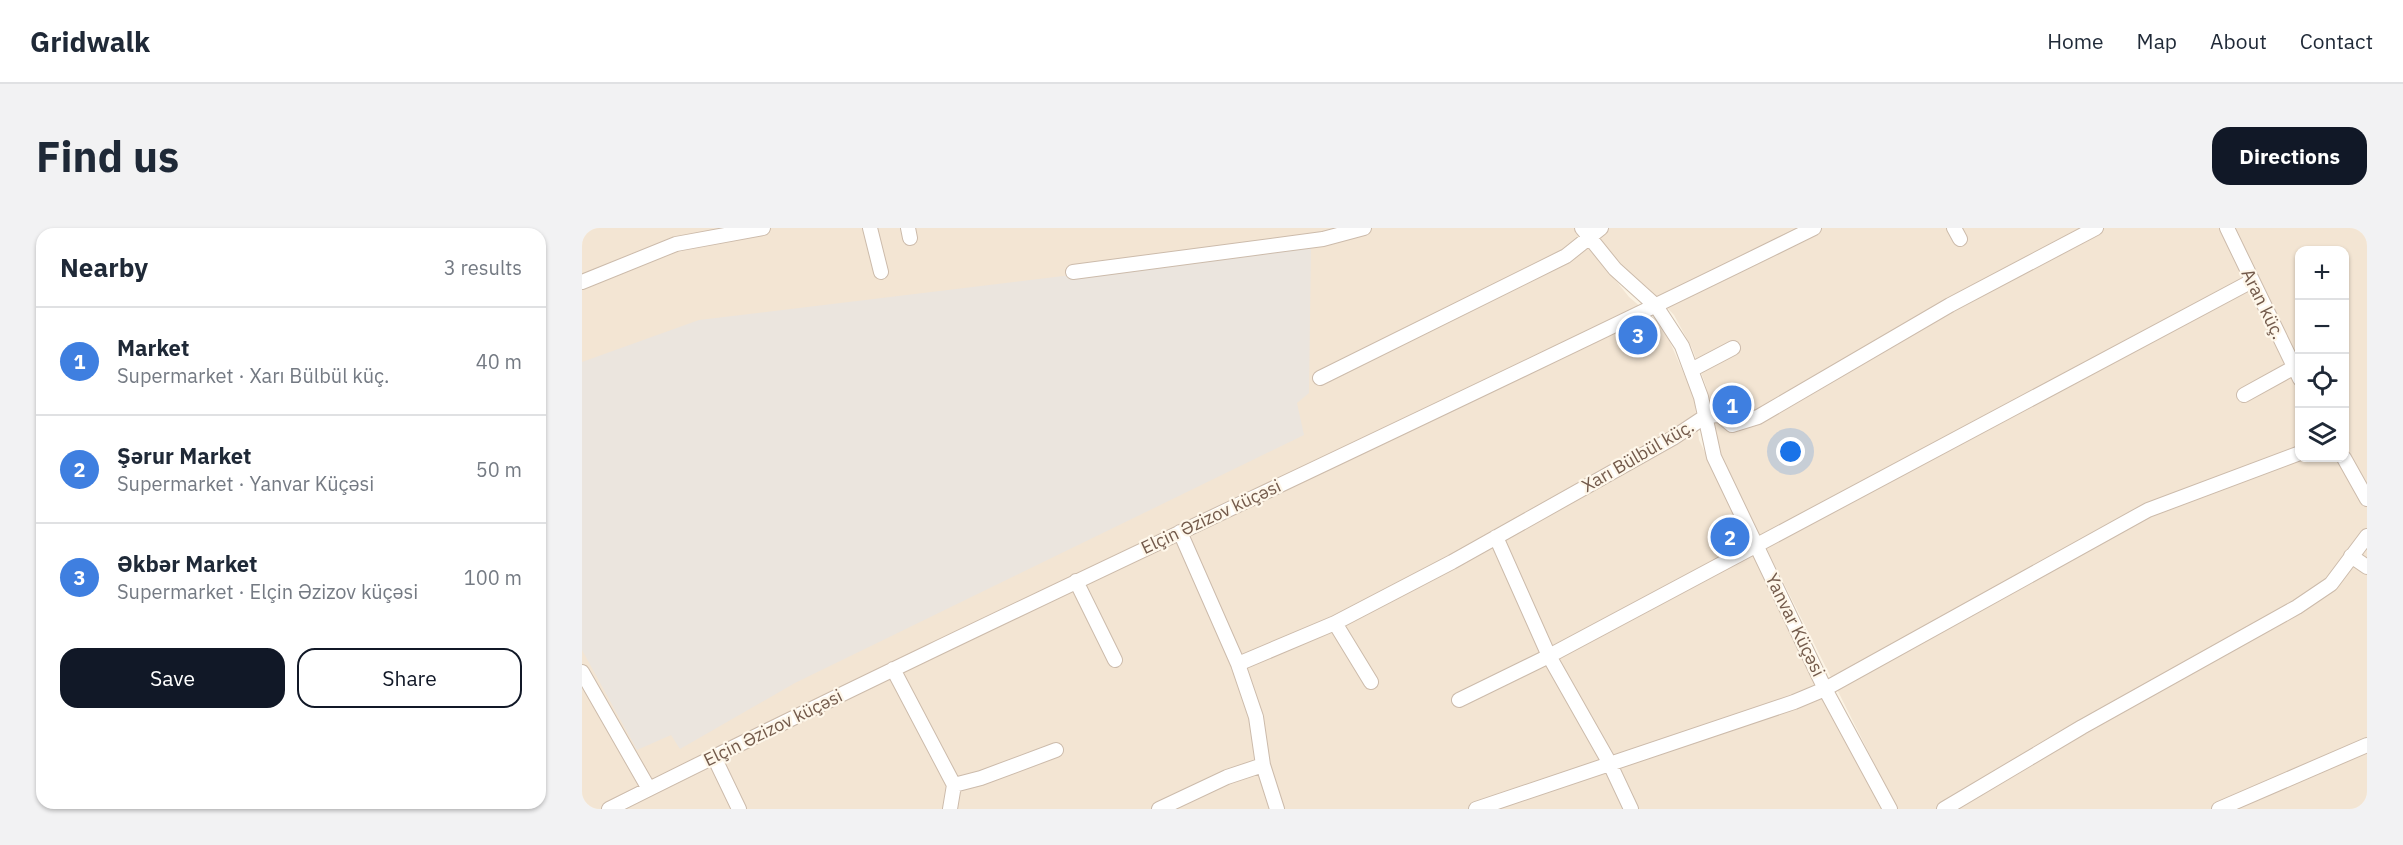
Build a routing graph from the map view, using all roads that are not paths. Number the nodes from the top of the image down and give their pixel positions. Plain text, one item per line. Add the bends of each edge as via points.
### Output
1 (763, 228) edge
2 (870, 228) edge
3 (1364, 228) edge
4 (1601, 228) edge
5 (1814, 228) edge
6 (2096, 228) edge
7 (2227, 228) edge
8 (1586, 234) edge
9 (881, 272) dead end
10 (1073, 272) dead end
11 (2252, 281) junction
12 (582, 282) edge
13 (1656, 306) junction
14 (1733, 348) dead end
15 (1693, 369) junction
16 (2295, 371) edge
17 (2295, 373) edge
18 (1320, 378) dead end
19 (2244, 395) dead end
20 (1706, 416) junction
21 (2295, 455) edge
22 (2346, 462) edge
23 (2367, 499) edge
24 (1180, 532) junction
25 (2367, 536) edge
26 (1496, 537) junction
27 (1756, 544) junction
28 (2351, 556) junction
29 (2367, 567) edge
30 (1076, 581) junction
31 (1335, 623) junction
32 (1549, 656) junction
33 (1115, 660) dead end
34 (1238, 664) junction
35 (893, 669) junction
36 (582, 672) edge
37 (1371, 682) dead end
38 (1825, 688) junction
39 (1459, 700) dead end
40 (2367, 745) edge
41 (1056, 750) dead end
42 (714, 757) junction
43 (1609, 762) junction
44 (1263, 765) junction
45 (954, 784) junction
46 (649, 789) junction
47 (609, 809) edge
48 (739, 809) edge
49 (950, 809) edge
50 (1159, 809) edge
51 (1277, 809) edge
52 (1476, 809) edge
53 (1631, 809) edge
54 (1890, 809) edge
55 (1944, 809) edge
56 (2219, 809) edge

1 - 12 street via 676,244
2 - 9 street
3 - 10 street via 1323,239
4 - 8 street
5 - 13 street, Elçin Əzizov küçəsi
6 - 20 street, Xarı Bülbül küç. via 1950,305 1758,417 1732,425 1720,415
7 - 11 street, Aran küç.
8 - 13 street, Yanvar Küçəsi
8 - 18 street via 1566,256
11 - 16 street, Aran küç.
11 - 27 street
13 - 15 street, Yanvar Küçəsi
13 - 24 street, Elçin Əzizov küçəsi
14 - 15 street
15 - 20 street, Yanvar Küçəsi
17 - 19 street
20 - 26 street, Xarı Bülbül küç.
20 - 27 street, Yanvar Küçəsi via 1714,457
21 - 38 street via 2148,510
22 - 23 street
24 - 30 street, Elçin Əzizov küçəsi
24 - 34 street
25 - 28 street
26 - 31 street, Xarı Bülbül küç.
26 - 32 street
27 - 32 street
27 - 38 street, Yanvar Küçəsi
28 - 29 street
28 - 55 street via 2331,584 2296,608
30 - 33 street
30 - 35 street, Elçin Əzizov küçəsi
31 - 34 street, Xarı Bülbül küç.
31 - 37 street
32 - 39 street
32 - 43 street
34 - 44 street via 1256,717
35 - 42 street, Elçin Əzizov küçəsi
35 - 45 street
36 - 46 street
38 - 43 street via 1794,702
38 - 54 street, Yanvar Küçəsi
40 - 56 street
41 - 45 street
42 - 46 street, Elçin Əzizov küçəsi
42 - 48 street
43 - 52 street
43 - 53 street
44 - 50 street
44 - 51 street
45 - 49 street
46 - 47 street, Elçin Əzizov küçəsi

